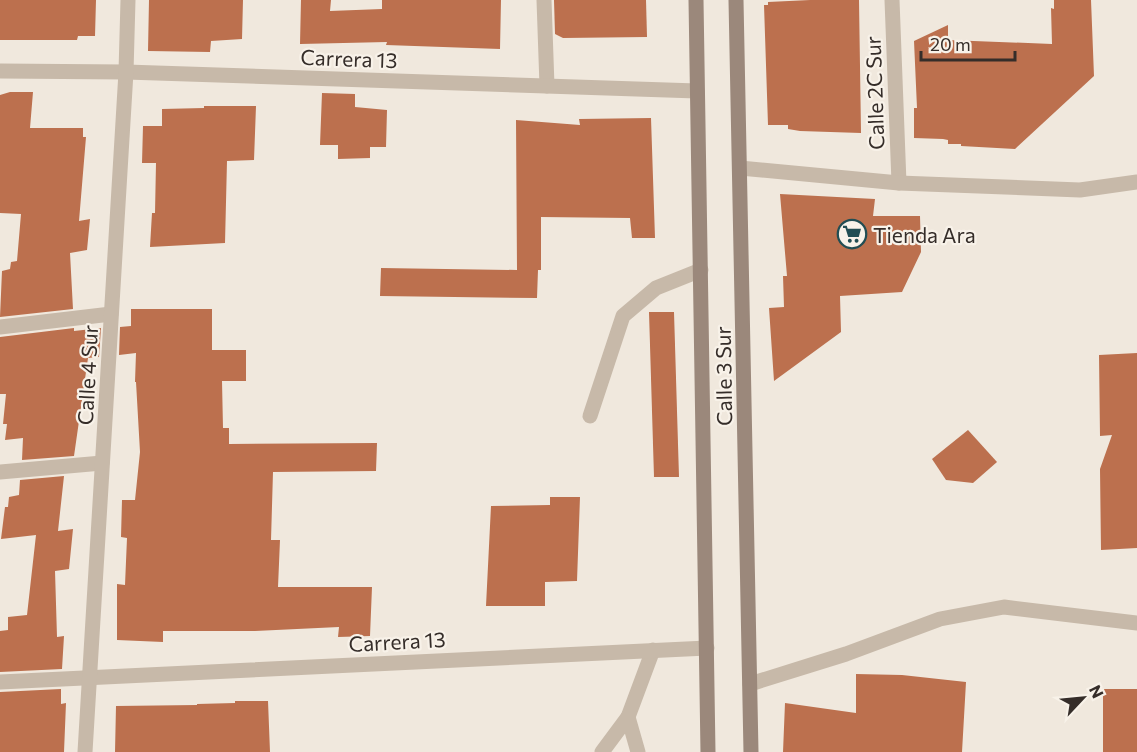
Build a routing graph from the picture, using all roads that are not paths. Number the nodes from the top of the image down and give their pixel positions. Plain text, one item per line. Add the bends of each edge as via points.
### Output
1 (128, 0) edge
2 (544, 0) edge
3 (696, 0) edge
4 (736, 0) edge
5 (892, 0) edge
6 (0, 70) edge
7 (126, 72) junction
8 (547, 86) junction
9 (698, 90) junction
10 (740, 168) junction
11 (1137, 182) edge
12 (899, 183) junction
13 (701, 270) junction
14 (111, 314) junction
15 (0, 327) edge
16 (590, 416) dead end
17 (102, 463) junction
18 (0, 472) edge
19 (1130, 623) edge
20 (707, 648) junction
21 (654, 650) junction
22 (89, 677) junction
23 (0, 682) edge
24 (750, 684) junction
25 (627, 717) junction
26 (85, 752) edge
27 (602, 752) edge
28 (638, 752) edge
29 (708, 752) edge
30 (751, 752) edge

1 - 7 street, Calle 4 Sur
2 - 8 street
3 - 9 street, Calle 3 Sur
4 - 10 street, Calle 3 Sur
5 - 12 street, Calle 2C Sur
6 - 7 street, Carrera 13
7 - 8 street, Carrera 13
7 - 14 street, Calle 4 Sur
8 - 9 street, Carrera 13
9 - 13 street, Calle 3 Sur
10 - 12 street
10 - 24 street, Calle 3 Sur
11 - 12 street via 1080,190
13 - 16 street via 656,288 623,316
13 - 20 street, Calle 3 Sur
14 - 15 street
14 - 17 street, Calle 4 Sur
17 - 18 street
17 - 22 street, Calle 4 Sur
19 - 24 street via 1004,607 940,619
20 - 21 street, Carrera 13
20 - 29 street, Calle 3 Sur
21 - 22 street, Carrera 13
21 - 25 street
22 - 23 street, Carrera 13
22 - 26 street, Calle 4 Sur
24 - 30 street, Calle 3 Sur
25 - 27 street
25 - 28 street

